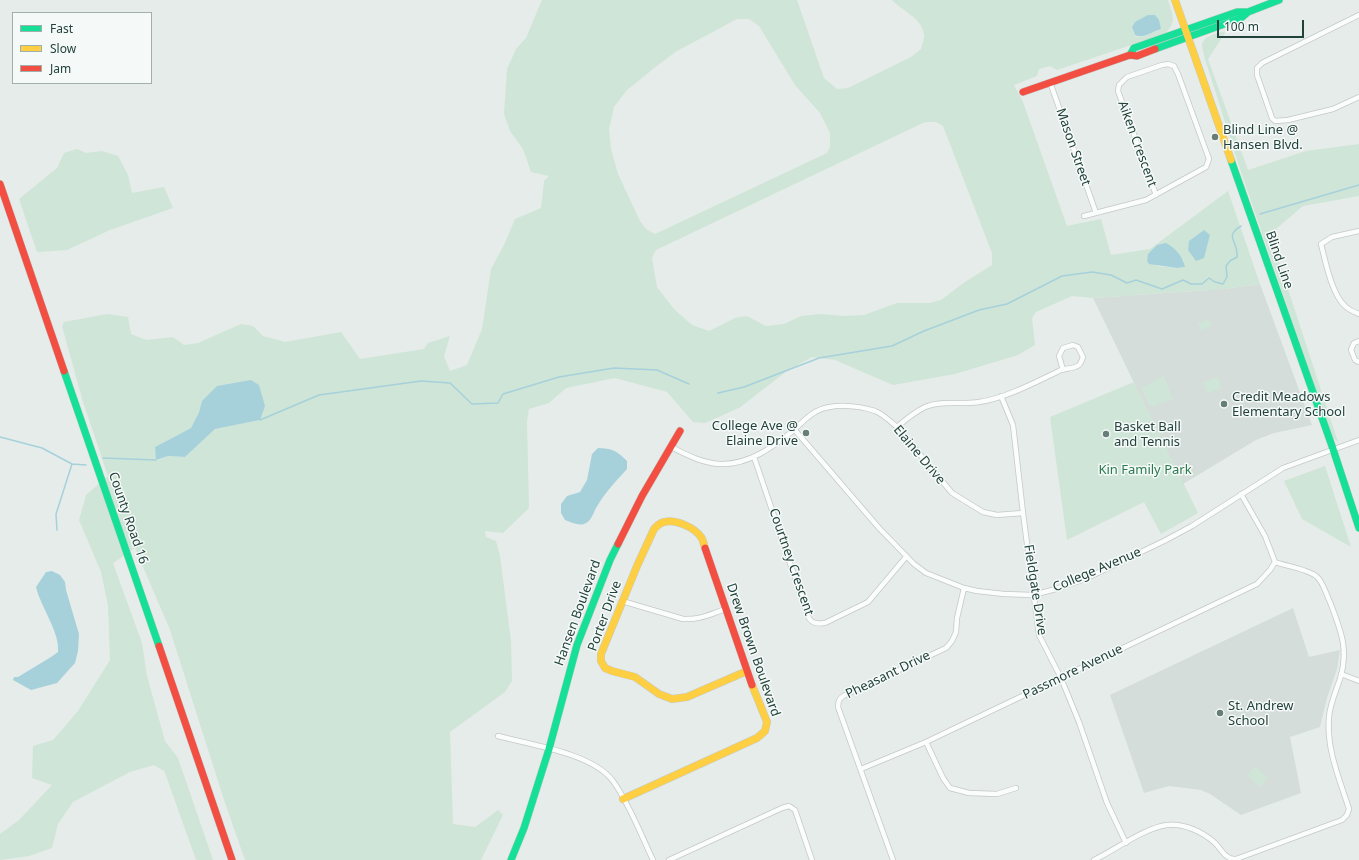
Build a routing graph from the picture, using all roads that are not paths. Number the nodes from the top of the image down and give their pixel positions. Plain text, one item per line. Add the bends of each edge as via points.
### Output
1 (1175, 0) edge
2 (1279, 0) edge
3 (1248, 12) junction
4 (1359, 15) edge
5 (1185, 30) junction
6 (1188, 38) junction
7 (1130, 55) junction
8 (1050, 82) junction
9 (1023, 92) dead end
10 (1359, 97) edge
11 (0, 184) edge
12 (1156, 195) junction
13 (1096, 213) junction
14 (1084, 216) dead end
15 (1359, 231) edge
16 (1359, 314) edge
17 (1359, 341) edge
18 (1359, 362) edge
19 (1063, 370) junction
20 (1002, 396) junction
21 (897, 427) junction
22 (794, 429) junction
23 (680, 431) dead end
24 (1359, 440) edge
25 (671, 447) junction
26 (1333, 449) junction
27 (754, 457) junction
28 (1241, 494) junction
29 (1023, 513) junction
30 (663, 521) joint
31 (1359, 528) edge
32 (906, 557) junction
33 (1275, 562) junction
34 (964, 588) junction
35 (1033, 595) junction
36 (622, 601) junction
37 (726, 609) junction
38 (747, 671) junction
39 (1341, 674) junction
40 (1061, 678) junction
41 (1359, 681) edge
42 (498, 736) dead end
43 (926, 742) junction
44 (549, 749) junction
45 (861, 769) junction
46 (1016, 788) dead end
47 (624, 799) junction
48 (1126, 843) junction
49 (232, 860) edge
50 (511, 860) edge
51 (653, 860) edge
52 (669, 860) edge
53 (812, 860) edge
54 (893, 860) edge
55 (1094, 860) edge

1 - 5 street, Blind Line
2 - 3 street
3 - 5 street via 1237,12
3 - 6 street via 1241,18
4 - 10 street via 1262,63 1257,68 1257,75 1275,121 1333,109
5 - 6 street, Blind Line
5 - 7 street via 1134,48
6 - 7 street via 1137,56
6 - 26 street, Blind Line
7 - 8 street
8 - 9 street
8 - 13 street, Mason Street
11 - 49 street, County Road 16
12 - 12 street, Aiken Crescent via 1118,91 1119,85 1127,77 1168,64 1174,66 1178,74 1209,159 1206,167
12 - 13 street
13 - 14 street
15 - 16 street via 1332,237 1321,244 1328,274 1341,302
17 - 18 street via 1354,343 1351,350 1355,360
19 - 19 street via 1082,362 1083,357 1078,347 1073,345 1063,348 1059,356
19 - 20 street
20 - 21 street via 980,402 936,404 924,408
20 - 29 street, Fieldgate Drive via 1013,425
21 - 22 street, Elaine Drive via 876,412 847,406 831,407 814,413
21 - 29 street, Elaine Drive via 952,493 983,512 997,515
22 - 27 street via 775,445
22 - 32 street, College Avenue
23 - 25 street, Hansen Boulevard
24 - 26 street, College Avenue
25 - 27 street via 699,460 721,464
25 - 44 street, Hansen Boulevard via 642,496 610,560 577,645
26 - 28 street, College Avenue via 1283,468
26 - 31 street, Blind Line
27 - 32 street, Courtney Crescent via 812,622 824,623 868,602
28 - 33 street via 1265,536
28 - 35 street, College Avenue via 1164,541 1085,578
29 - 35 street, Fieldgate Drive
30 - 36 street, Porter Drive via 657,524
30 - 37 street, Drew Brown Boulevard via 669,520 691,528 701,537
32 - 34 street, College Avenue via 926,573
33 - 39 street via 1310,573 1319,579 1343,641 1345,654
33 - 40 street, Passmore Avenue via 1257,584
34 - 35 street, College Avenue
34 - 45 street, Pheasant Drive via 956,632 946,648 840,698 838,707
35 - 40 street, Fieldgate Drive via 1039,635
36 - 37 street via 693,620
36 - 38 street, Porter Drive via 601,654 604,668 634,677 661,695 677,700
37 - 38 street, Drew Brown Boulevard
38 - 47 street, Drew Brown Boulevard via 767,722 765,731 757,738
39 - 41 street
39 - 48 street via 1329,717 1330,747 1349,809 1347,816 1342,820 1232,860 1201,833 1182,826 1159,827
40 - 43 street, Passmore Avenue
40 - 48 street, Fieldgate Drive via 1107,803
42 - 44 street
43 - 45 street, Passmore Avenue
43 - 46 street via 950,788 969,793 996,794
44 - 47 street via 593,764 612,780
44 - 50 street, Hansen Boulevard
45 - 54 street, Pheasant Drive
47 - 51 street
48 - 55 street
52 - 53 street via 790,806 795,810

